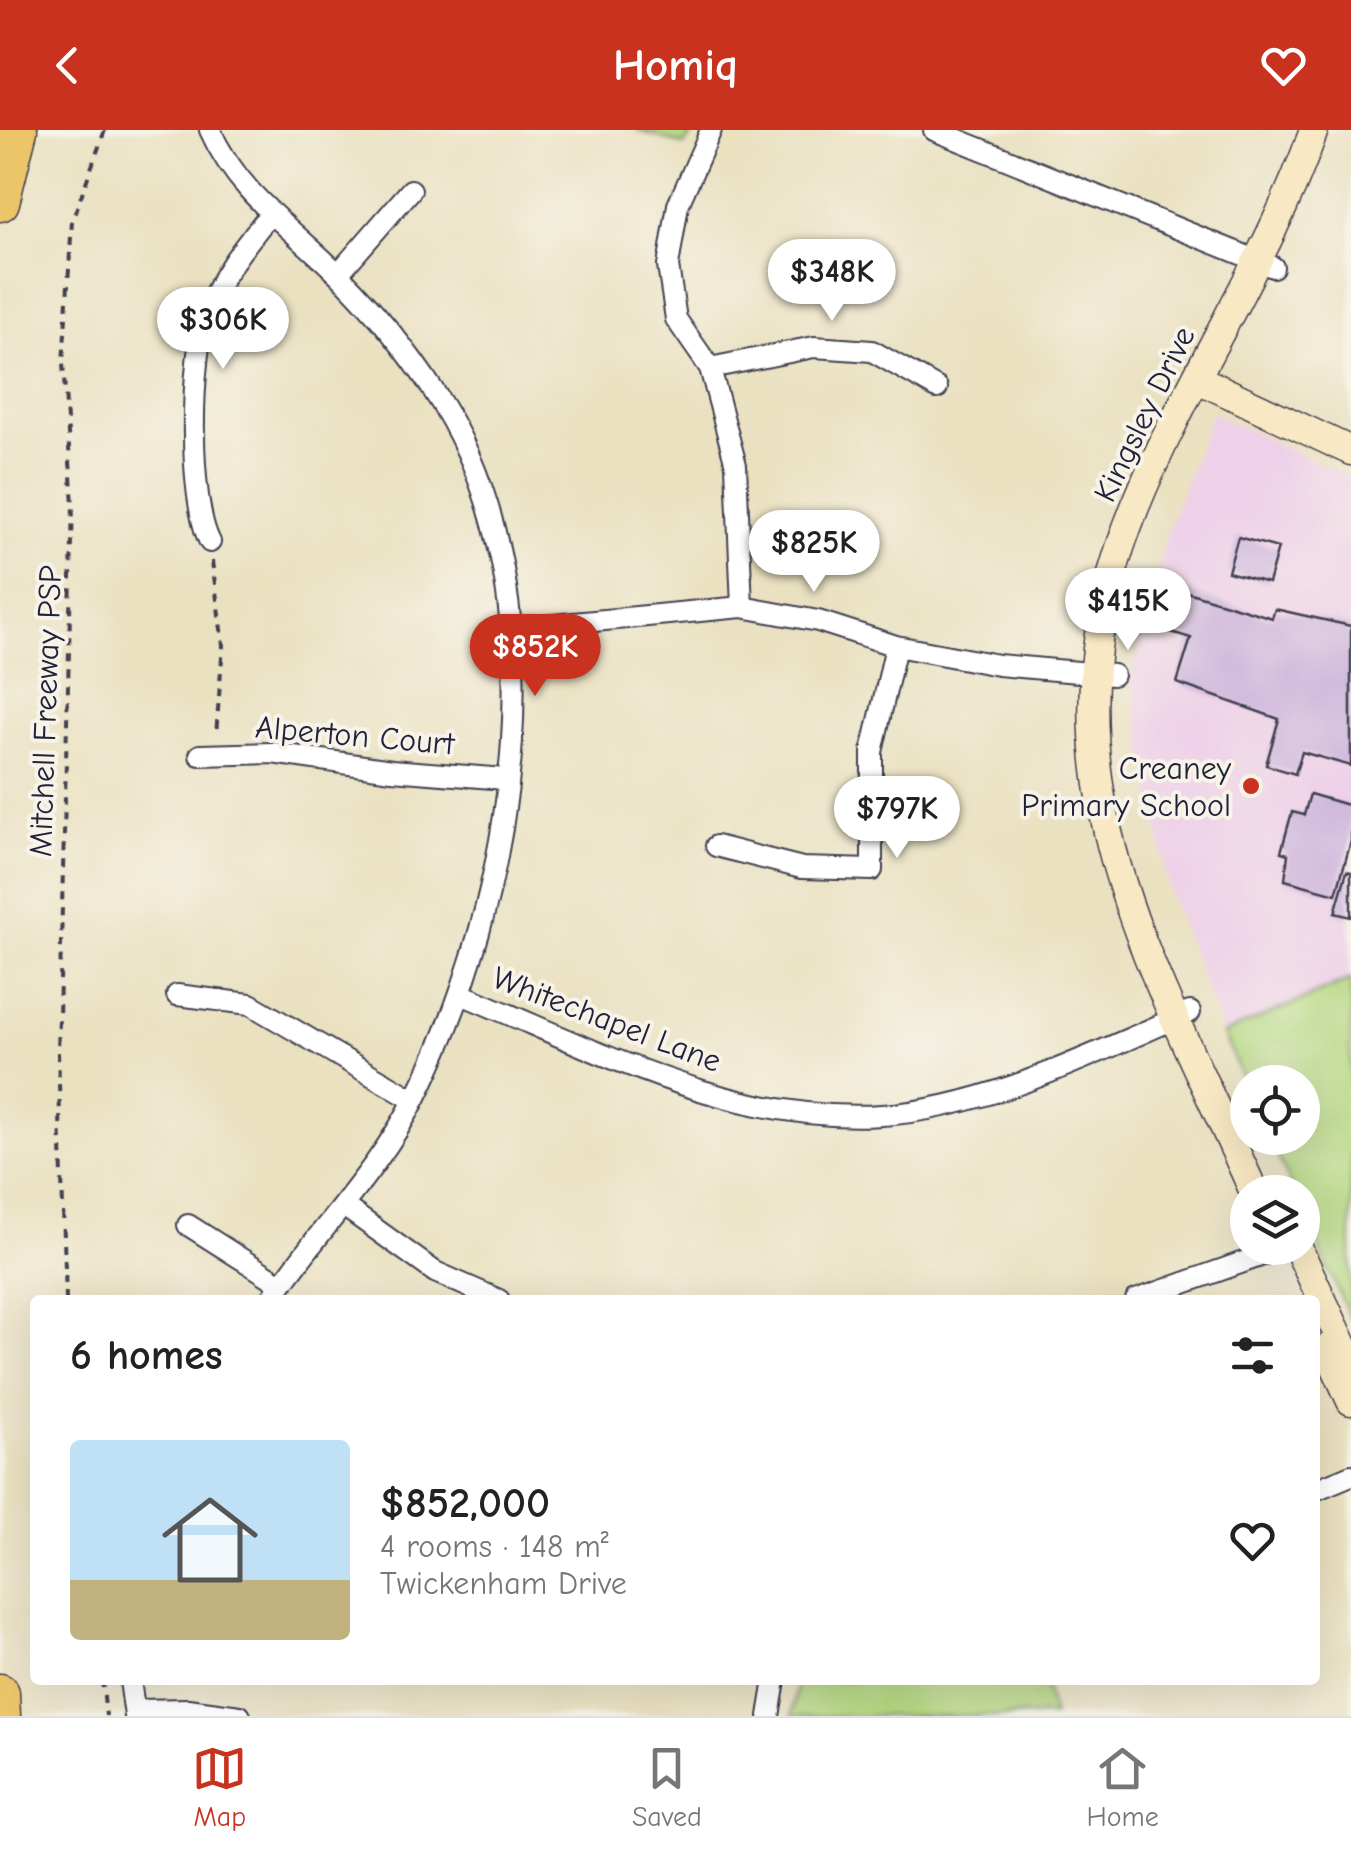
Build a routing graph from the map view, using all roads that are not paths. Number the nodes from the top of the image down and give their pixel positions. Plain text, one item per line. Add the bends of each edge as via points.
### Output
1 (18, 130) edge
2 (210, 130) edge
3 (711, 130) edge
4 (934, 130) edge
5 (1314, 130) edge
6 (1332, 130) edge
7 (411, 190) dead end
8 (0, 202) edge
9 (270, 214) junction
10 (1265, 263) junction
11 (338, 274) junction
12 (710, 368) junction
13 (1210, 375) junction
14 (938, 388) dead end
15 (1351, 432) edge
16 (1351, 451) edge
17 (210, 542) road end
18 (742, 607) junction
19 (510, 629) junction
20 (896, 646) junction
21 (1105, 674) junction
22 (207, 755) road end
23 (506, 779) junction
24 (716, 846) dead end
25 (462, 994) junction
26 (177, 996) dead end
27 (1182, 1016) junction
28 (414, 1100) junction
29 (1230, 1101) edge
30 (1247, 1175) edge
31 (345, 1207) junction
32 (188, 1225) dead end
33 (1234, 1265) edge
34 (1289, 1265) edge
35 (1306, 1265) edge
36 (276, 1292) edge
37 (488, 1295) edge
38 (1150, 1295) edge
39 (1303, 1295) edge
40 (1320, 1295) edge
41 (1320, 1295) edge
42 (1320, 1332) edge
43 (1351, 1362) edge
44 (1351, 1401) edge
45 (1351, 1474) edge
46 (1320, 1488) edge
47 (131, 1685) edge
48 (774, 1685) edge
49 (0, 1693) edge
50 (135, 1713) edge
51 (1, 1716) edge
52 (240, 1716) edge
53 (769, 1716) edge

1 - 8 highway
2 - 9 street via 230,167
3 - 12 street via 678,205 668,266 676,319
4 - 10 street
5 - 10 main road, Kingsley Drive
6 - 10 main road, Kingsley Drive
7 - 11 street
9 - 11 street
9 - 17 street via 225,272 203,328 195,486
10 - 13 main road, Kingsley Drive
11 - 19 street via 403,346 453,423 496,532
12 - 14 street via 814,348 872,352
12 - 18 street via 736,465
13 - 15 main road
13 - 16 main road
13 - 21 main road, Kingsley Drive via 1150,514
18 - 19 street
18 - 20 street
19 - 23 street
20 - 21 street
20 - 24 street via 872,752 872,870 802,868
21 - 27 main road, Kingsley Drive via 1124,845
22 - 23 street, Alperton Court via 272,753
23 - 25 street via 490,902
25 - 27 street, Whitechapel Lane via 690,1088 774,1108 882,1115 985,1094
25 - 28 street
26 - 28 street via 250,1004
27 - 29 main road, Kingsley Drive
27 - 30 main road, Kingsley Drive
28 - 31 street
31 - 36 street
31 - 37 street via 435,1272
32 - 36 street
33 - 38 street
34 - 39 main road
35 - 40 main road
41 - 43 main road
42 - 44 main road
45 - 46 street
47 - 50 street
48 - 53 street
49 - 51 highway
50 - 52 street

